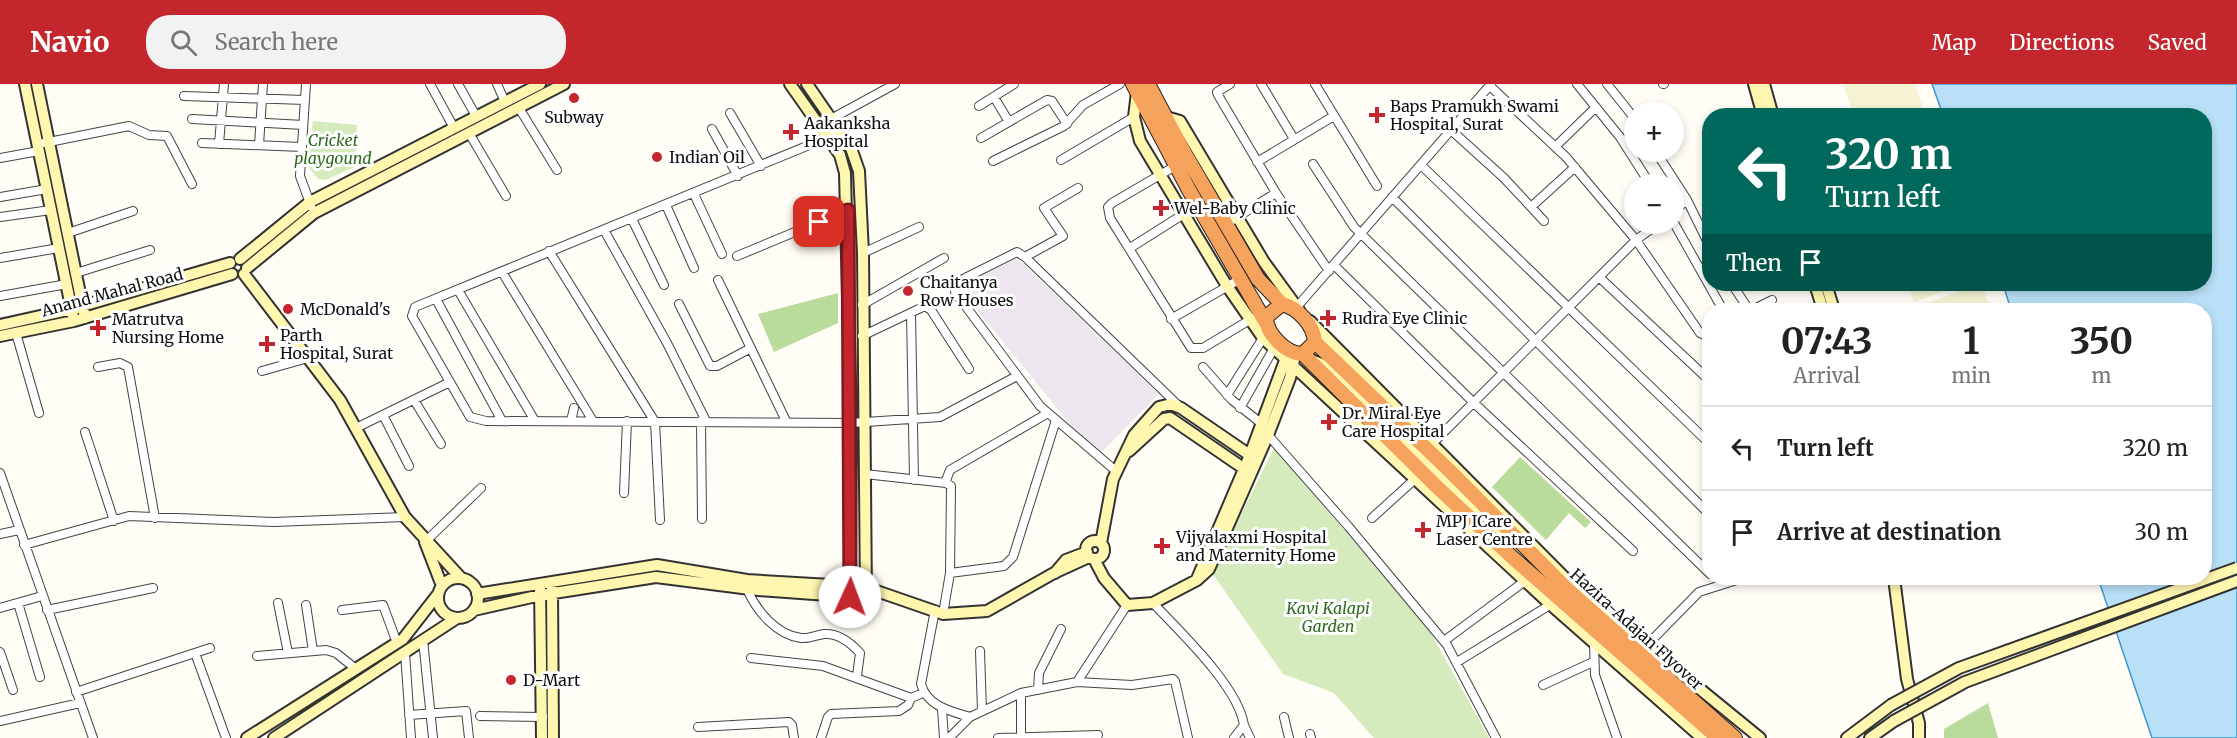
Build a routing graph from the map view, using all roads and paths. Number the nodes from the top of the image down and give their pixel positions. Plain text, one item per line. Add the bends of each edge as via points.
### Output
1 (25, 84) edge
2 (37, 84) edge
3 (224, 84) edge
4 (263, 84) edge
5 (306, 84) edge
6 (430, 84) edge
7 (458, 84) edge
8 (497, 84) edge
9 (540, 84) edge
10 (564, 84) edge
11 (790, 84) edge
12 (807, 84) edge
13 (895, 84) edge
14 (1014, 84) edge
15 (1120, 84) edge
16 (1230, 84) edge
17 (1261, 84) edge
18 (1315, 84) edge
19 (1577, 84) edge
20 (1607, 84) edge
21 (1754, 84) edge
22 (1764, 84) edge
23 (1142, 86) edge
24 (1487, 86) edge
25 (184, 96) dead end
26 (223, 97) junction
27 (994, 97) junction
28 (262, 98) junction
29 (305, 100) junction
30 (505, 102) junction
31 (1624, 105) edge
32 (979, 106) dead end
33 (1596, 107) junction
34 (519, 108) junction
35 (1766, 108) edge
36 (1769, 108) edge
37 (730, 113) dead end
38 (476, 116) junction
39 (1334, 116) junction
40 (1134, 117) junction
41 (192, 119) dead end
42 (831, 119) junction
43 (221, 121) junction
44 (1009, 122) junction
45 (260, 123) junction
46 (1068, 124) junction
47 (303, 125) junction
48 (454, 128) junction
49 (712, 129) dead end
50 (1451, 130) junction
51 (840, 132) junction
52 (469, 133) junction
53 (828, 138) junction
54 (981, 138) dead end
55 (1294, 139) junction
56 (202, 143) dead end
57 (219, 144) junction
58 (42, 146) junction
59 (259, 146) junction
60 (1556, 146) junction
61 (302, 147) junction
62 (0, 158) edge
63 (1061, 160) dead end
64 (993, 162) dead end
65 (1257, 162) junction
66 (1662, 162) edge
67 (1313, 164) dead end
68 (1176, 165) junction
69 (1421, 165) junction
70 (761, 166) junction
71 (1575, 167) junction
72 (557, 170) dead end
73 (1160, 174) junction
74 (1644, 174) edge
75 (738, 176) junction
76 (192, 184) dead end
77 (1377, 186) dead end
78 (1078, 188) dead end
79 (47, 189) junction
80 (1276, 193) junction
81 (694, 194) junction
82 (506, 196) dead end
83 (0, 197) edge
84 (1392, 197) junction
85 (1687, 200) junction
86 (1684, 203) edge
87 (666, 205) junction
88 (1198, 205) junction
89 (312, 207) junction
90 (1531, 207) junction
91 (51, 210) junction
92 (848, 210) junction
93 (133, 211) dead end
94 (1184, 214) junction
95 (0, 217) edge
96 (632, 219) junction
97 (1231, 221) junction
98 (1544, 221) dead end
99 (920, 227) dead end
100 (604, 230) junction
101 (1702, 231) edge
102 (68, 233) junction
103 (1361, 233) junction
104 (1644, 234) edge
105 (1680, 234) edge
106 (1636, 240) junction
107 (59, 248) junction
108 (1130, 248) junction
109 (150, 250) dead end
110 (549, 251) junction
111 (863, 253) junction
112 (722, 254) dead end
113 (737, 256) dead end
114 (1025, 257) junction
115 (0, 258) edge
116 (944, 258) dead end
117 (239, 267) junction
118 (694, 268) dead end
119 (1331, 268) junction
120 (1252, 270) junction
121 (502, 272) junction
122 (76, 273) junction
123 (1702, 273) edge
124 (1599, 278) junction
125 (718, 280) dead end
126 (67, 284) junction
127 (664, 285) dead end
128 (1227, 286) junction
129 (458, 290) junction
130 (0, 296) edge
131 (436, 299) junction
132 (1772, 300) dead end
133 (1765, 303) edge
134 (679, 304) dead end
135 (862, 304) junction
136 (1291, 307) junction
137 (77, 308) junction
138 (1569, 308) junction
139 (911, 313) junction
140 (1171, 319) junction
141 (1258, 319) junction
142 (80, 320) junction
143 (0, 325) edge
144 (16, 333) junction
145 (1702, 333) edge
146 (0, 336) edge
147 (862, 336) junction
148 (1263, 338) junction
149 (1536, 341) junction
150 (1316, 343) junction
151 (751, 348) junction
152 (1274, 348) junction
153 (1296, 357) junction
154 (308, 358) junction
155 (98, 367) dead end
156 (1203, 367) dead end
157 (969, 369) dead end
158 (262, 371) dead end
159 (1504, 372) junction
160 (1702, 374) edge
161 (1017, 376) junction
162 (450, 382) junction
163 (1227, 395) junction
164 (414, 400) junction
165 (1474, 403) junction
166 (1180, 407) junction
167 (574, 408) dead end
168 (1240, 408) junction
169 (39, 413) dead end
170 (1048, 413) junction
171 (383, 415) junction
172 (913, 419) junction
173 (1056, 420) junction
174 (502, 421) junction
175 (535, 421) junction
176 (571, 421) junction
177 (593, 421) junction
178 (627, 421) junction
179 (704, 421) junction
180 (655, 422) junction
181 (786, 422) junction
182 (865, 422) junction
183 (851, 423) junction
184 (1262, 424) junction
185 (356, 428) junction
186 (85, 432) dead end
187 (1268, 435) junction
188 (1702, 436) edge
189 (1433, 443) junction
190 (441, 444) dead end
191 (1129, 451) junction
192 (1253, 458) junction
193 (409, 466) dead end
194 (1117, 472) junction
195 (1247, 472) junction
196 (0, 473) edge
197 (865, 474) junction
198 (1415, 479) junction
199 (914, 480) junction
200 (945, 483) junction
201 (481, 488) dead end
202 (624, 493) dead end
203 (1702, 507) edge
204 (155, 518) junction
205 (405, 518) junction
206 (1372, 518) dead end
207 (702, 519) dead end
208 (114, 520) junction
209 (660, 520) dead end
210 (19, 530) junction
211 (0, 534) edge
212 (424, 536) junction
213 (24, 545) junction
214 (1634, 551) dead end
215 (1092, 556) junction
216 (1702, 566) edge
217 (2237, 568) edge
218 (950, 573) junction
219 (2212, 577) edge
220 (461, 578) junction
221 (1525, 581) junction
222 (2237, 582) edge
223 (1710, 585) edge
224 (1895, 585) edge
225 (2190, 585) edge
226 (552, 587) junction
227 (153, 588) dead end
228 (540, 589) junction
229 (747, 589) junction
230 (440, 590) junction
231 (851, 592) junction
232 (866, 593) junction
233 (477, 594) junction
234 (42, 596) junction
235 (1559, 598) junction
236 (18, 603) junction
237 (278, 603) dead end
238 (1153, 603) junction
239 (306, 605) dead end
240 (1127, 605) junction
241 (0, 608) edge
242 (47, 610) junction
243 (342, 610) dead end
244 (474, 610) junction
245 (939, 612) junction
246 (457, 618) junction
247 (1061, 628) dead end
248 (423, 640) junction
249 (1444, 641) junction
250 (397, 643) junction
251 (1594, 643) junction
252 (1647, 645) junction
253 (210, 648) dead end
254 (314, 651) junction
255 (980, 651) dead end
256 (0, 652) edge
257 (195, 653) junction
258 (288, 653) junction
259 (405, 653) junction
260 (257, 656) dead end
261 (751, 658) dead end
262 (1593, 662) junction
263 (1456, 663) junction
264 (356, 669) junction
265 (857, 676) junction
266 (40, 677) dead end
267 (1077, 682) junction
268 (1543, 685) dead end
269 (13, 690) dead end
270 (1038, 690) junction
271 (76, 692) junction
272 (923, 693) junction
273 (1021, 693) junction
274 (911, 698) junction
275 (80, 703) junction
276 (942, 709) junction
277 (982, 711) junction
278 (432, 712) junction
279 (409, 715) junction
280 (480, 716) dead end
281 (543, 717) junction
282 (970, 717) junction
283 (1284, 717) dead end
284 (0, 721) edge
285 (1244, 725) junction
286 (698, 727) dead end
287 (1098, 735) dead end
288 (1021, 737) edge
289 (93, 738) edge
290 (226, 738) edge
291 (247, 738) edge
292 (274, 738) edge
293 (411, 738) edge
294 (433, 738) edge
295 (469, 738) edge
296 (542, 738) edge
297 (553, 738) edge
298 (794, 738) edge
299 (821, 738) edge
300 (946, 738) edge
301 (998, 738) edge
302 (1188, 738) edge
303 (1234, 738) edge
304 (1250, 738) edge
305 (1289, 738) edge
306 (1496, 738) edge
307 (1617, 738) edge
308 (1702, 738) edge
309 (1718, 738) edge
310 (1735, 738) edge
311 (1760, 738) edge
312 (1846, 738) edge
313 (1870, 738) edge
314 (1919, 738) edge

1 - 58 street
2 - 58 street
3 - 26 street
4 - 28 street
5 - 29 street
6 - 48 street
7 - 38 street
8 - 30 street
9 - 30 street, Anand Mahal Road
10 - 34 street, Anand Mahal Road
11 - 53 street
12 - 42 street
13 - 42 street
14 - 27 street
15 - 46 street via 1083,105
16 - 65 street via 1217,93
17 - 55 street
18 - 39 street
19 - 33 street
20 - 31 street
21 - 35 street
22 - 36 street
23 - 40 street
23 - 68 highway
23 - 97 highway via 1156,99
24 - 50 street
24 - 60 street
25 - 26 street
26 - 28 street
26 - 43 street
27 - 32 street
27 - 44 street
28 - 29 street
28 - 45 street
29 - 47 street
30 - 38 street, Anand Mahal Road
33 - 60 street
33 - 74 street
34 - 52 street, Anand Mahal Road
34 - 72 street
37 - 70 street
38 - 48 street, Anand Mahal Road
39 - 55 street
39 - 77 street
40 - 63 street
40 - 73 street via 1140,141
41 - 43 street
42 - 51 street
43 - 45 street
43 - 57 street
44 - 46 street via 1050,100
44 - 54 street
45 - 47 street
45 - 59 street
46 - 64 street
47 - 61 street
48 - 89 street, Anand Mahal Road
49 - 75 street
50 - 69 street
50 - 90 street
51 - 53 street
51 - 111 street via 856,156 859,171
52 - 82 street
52 - 89 street, Anand Mahal Road
53 - 70 street
53 - 92 street via 843,162
55 - 65 street
56 - 57 street
57 - 59 street
58 - 62 street
58 - 76 street via 129,126 149,135 165,135
58 - 79 street
58 - 102 street
59 - 61 street
60 - 71 street
61 - 89 street via 300,176
65 - 80 street
66 - 85 street
67 - 103 street
68 - 73 street
68 - 88 highway
69 - 84 street
69 - 138 street
70 - 75 street
71 - 90 street
71 - 106 street
73 - 94 street
73 - 108 street via 1108,207 1110,218
75 - 81 street
78 - 114 street via 1044,208 1063,236
79 - 83 street
79 - 91 street
80 - 97 street
80 - 119 street
81 - 87 street
81 - 112 street
84 - 103 street
84 - 149 street
85 - 86 street
85 - 101 street
87 - 96 street
87 - 118 street
88 - 94 street
88 - 120 highway
89 - 117 street, Anand Mahal Road
90 - 98 street
91 - 95 street
91 - 107 street
92 - 113 street
92 - 183 street
93 - 102 street
94 - 108 street
94 - 128 street
96 - 100 street
96 - 127 street
97 - 120 highway
99 - 111 street
100 - 110 street
100 - 179 street via 668,343
102 - 122 street
103 - 119 street
103 - 159 street
104 - 106 street
105 - 123 street
106 - 124 street
106 - 145 street
107 - 115 street
107 - 126 street
108 - 140 street
109 - 122 street
110 - 121 street
110 - 180 street
111 - 135 street
114 - 161 street via 1015,253 955,283 953,288
114 - 166 street
116 - 135 street
117 - 137 street, Anand Mahal Road
117 - 142 street, Anand Mahal Road
117 - 154 street
119 - 136 street
119 - 165 street
120 - 128 street
120 - 136 highway, Hazira-Adajan Flyover
120 - 141 highway, Hazira-Adajan Flyover
121 - 129 street
121 - 177 street
122 - 137 street
124 - 138 street
124 - 160 street
125 - 151 street
126 - 130 street
126 - 137 street
128 - 140 street
128 - 141 street
129 - 131 street
129 - 175 street
131 - 162 street via 415,308 412,316
131 - 174 street
132 - 133 street
134 - 151 street via 710,366
135 - 147 street
136 - 141 highway via 1270,311
136 - 150 highway, Hazira-Adajan Flyover via 1313,329
136 - 189 street
137 - 142 street
137 - 143 street, Anand Mahal Road
138 - 149 street
138 - 188 street
139 - 147 street
139 - 157 street via 928,307
139 - 172 street
140 - 141 street via 1187,345 1198,350
141 - 148 street
141 - 153 highway, Hazira-Adajan Flyover
142 - 144 street, Anand Mahal Road
144 - 146 street, Anand Mahal Road
144 - 169 street
147 - 182 street
148 - 152 street
148 - 163 street
149 - 159 street
149 - 203 street
150 - 153 highway
150 - 235 highway, Hazira-Adajan Flyover via 1521,541
151 - 181 street
152 - 153 street
152 - 168 street
153 - 184 street
153 - 187 street
153 - 198 street
153 - 235 highway, Hazira-Adajan Flyover
154 - 158 street
154 - 185 street
155 - 204 street via 120,363 128,367
156 - 163 street
159 - 165 street
159 - 216 street
161 - 170 street
161 - 172 street via 949,415
162 - 164 street
162 - 174 street via 470,417
163 - 168 street
164 - 171 street
164 - 190 street
165 - 189 street
165 - 214 street
166 - 191 street via 1159,407 1134,435
166 - 192 street
167 - 176 street
168 - 184 street
170 - 173 street
170 - 200 street via 950,470
171 - 185 street
171 - 193 street
172 - 182 street
172 - 199 street
173 - 194 street
173 - 218 street via 1013,558 1004,566
174 - 175 street
175 - 176 street
176 - 177 street
177 - 178 street
178 - 180 street
178 - 202 street
179 - 180 street
179 - 181 street
179 - 207 street
180 - 209 street
181 - 183 street
182 - 183 street
182 - 197 street
183 - 231 street
184 - 192 street
185 - 205 street
186 - 208 street
187 - 192 street
187 - 249 street
189 - 252 street via 1570,583
191 - 194 street
191 - 195 street via 1170,418
192 - 195 street
194 - 215 street via 1101,543 1092,542
195 - 238 street via 1209,569 1197,580
196 - 210 street
197 - 199 street
197 - 232 street
198 - 206 street
198 - 221 street
199 - 200 street
200 - 218 street via 952,490
201 - 212 street
204 - 205 street via 274,522
204 - 208 street via 129,516
205 - 212 street
208 - 213 street
210 - 211 street
210 - 213 street
212 - 220 street
212 - 230 street
213 - 234 street
215 - 240 street via 1104,578
215 - 245 street via 987,611
217 - 219 street, bridge
218 - 245 street
220 - 230 street via 451,579
220 - 233 street via 470,582
221 - 235 street
221 - 249 street
222 - 313 street, bridge via 1965,682
223 - 252 street
224 - 314 street
225 - 312 street, bridge via 1959,668 1891,705
226 - 228 street
226 - 229 street via 656,577
226 - 231 street via 650,565
226 - 297 street
227 - 242 street
228 - 233 street
228 - 244 street
228 - 281 street
229 - 231 street
229 - 265 street via 761,613 781,630 799,638 824,634 842,638 860,653
230 - 246 street via 441,608
230 - 250 street via 410,633
231 - 232 street
232 - 245 street
233 - 244 street
234 - 236 street
234 - 242 street
235 - 251 street
235 - 263 street
235 - 309 highway, Hazira-Adajan Flyover
235 - 310 highway, Hazira-Adajan Flyover
236 - 241 street
236 - 266 street
237 - 258 street
238 - 240 street
238 - 285 street via 1212,666 1240,711
239 - 254 street
240 - 267 street
242 - 271 street
243 - 250 street via 383,605
244 - 246 street
245 - 272 street via 921,684
246 - 248 street
247 - 270 street via 1041,668
248 - 259 street
248 - 278 street
249 - 263 street
250 - 264 street
251 - 262 street
251 - 308 street
252 - 311 street
253 - 257 street
254 - 258 street
254 - 264 street via 331,651
255 - 277 street
256 - 269 street
257 - 271 street
257 - 290 street
258 - 260 street
259 - 279 street
259 - 292 street
261 - 265 street via 823,666
262 - 268 street
262 - 307 street
263 - 306 street
264 - 291 street
265 - 274 street
267 - 270 street
267 - 302 street via 1132,685 1173,679
270 - 273 street
271 - 275 street
272 - 274 street
272 - 276 street
273 - 277 street
273 - 288 street
274 - 299 street via 899,711 831,714
275 - 284 street
275 - 289 street
276 - 282 street
276 - 300 street
277 - 282 street
278 - 279 street
278 - 294 street
278 - 295 street via 466,711
279 - 293 street
280 - 281 street
281 - 296 street
282 - 300 street
283 - 305 street
285 - 303 street
285 - 304 street
286 - 298 street via 789,722
287 - 288 street
288 - 301 street

